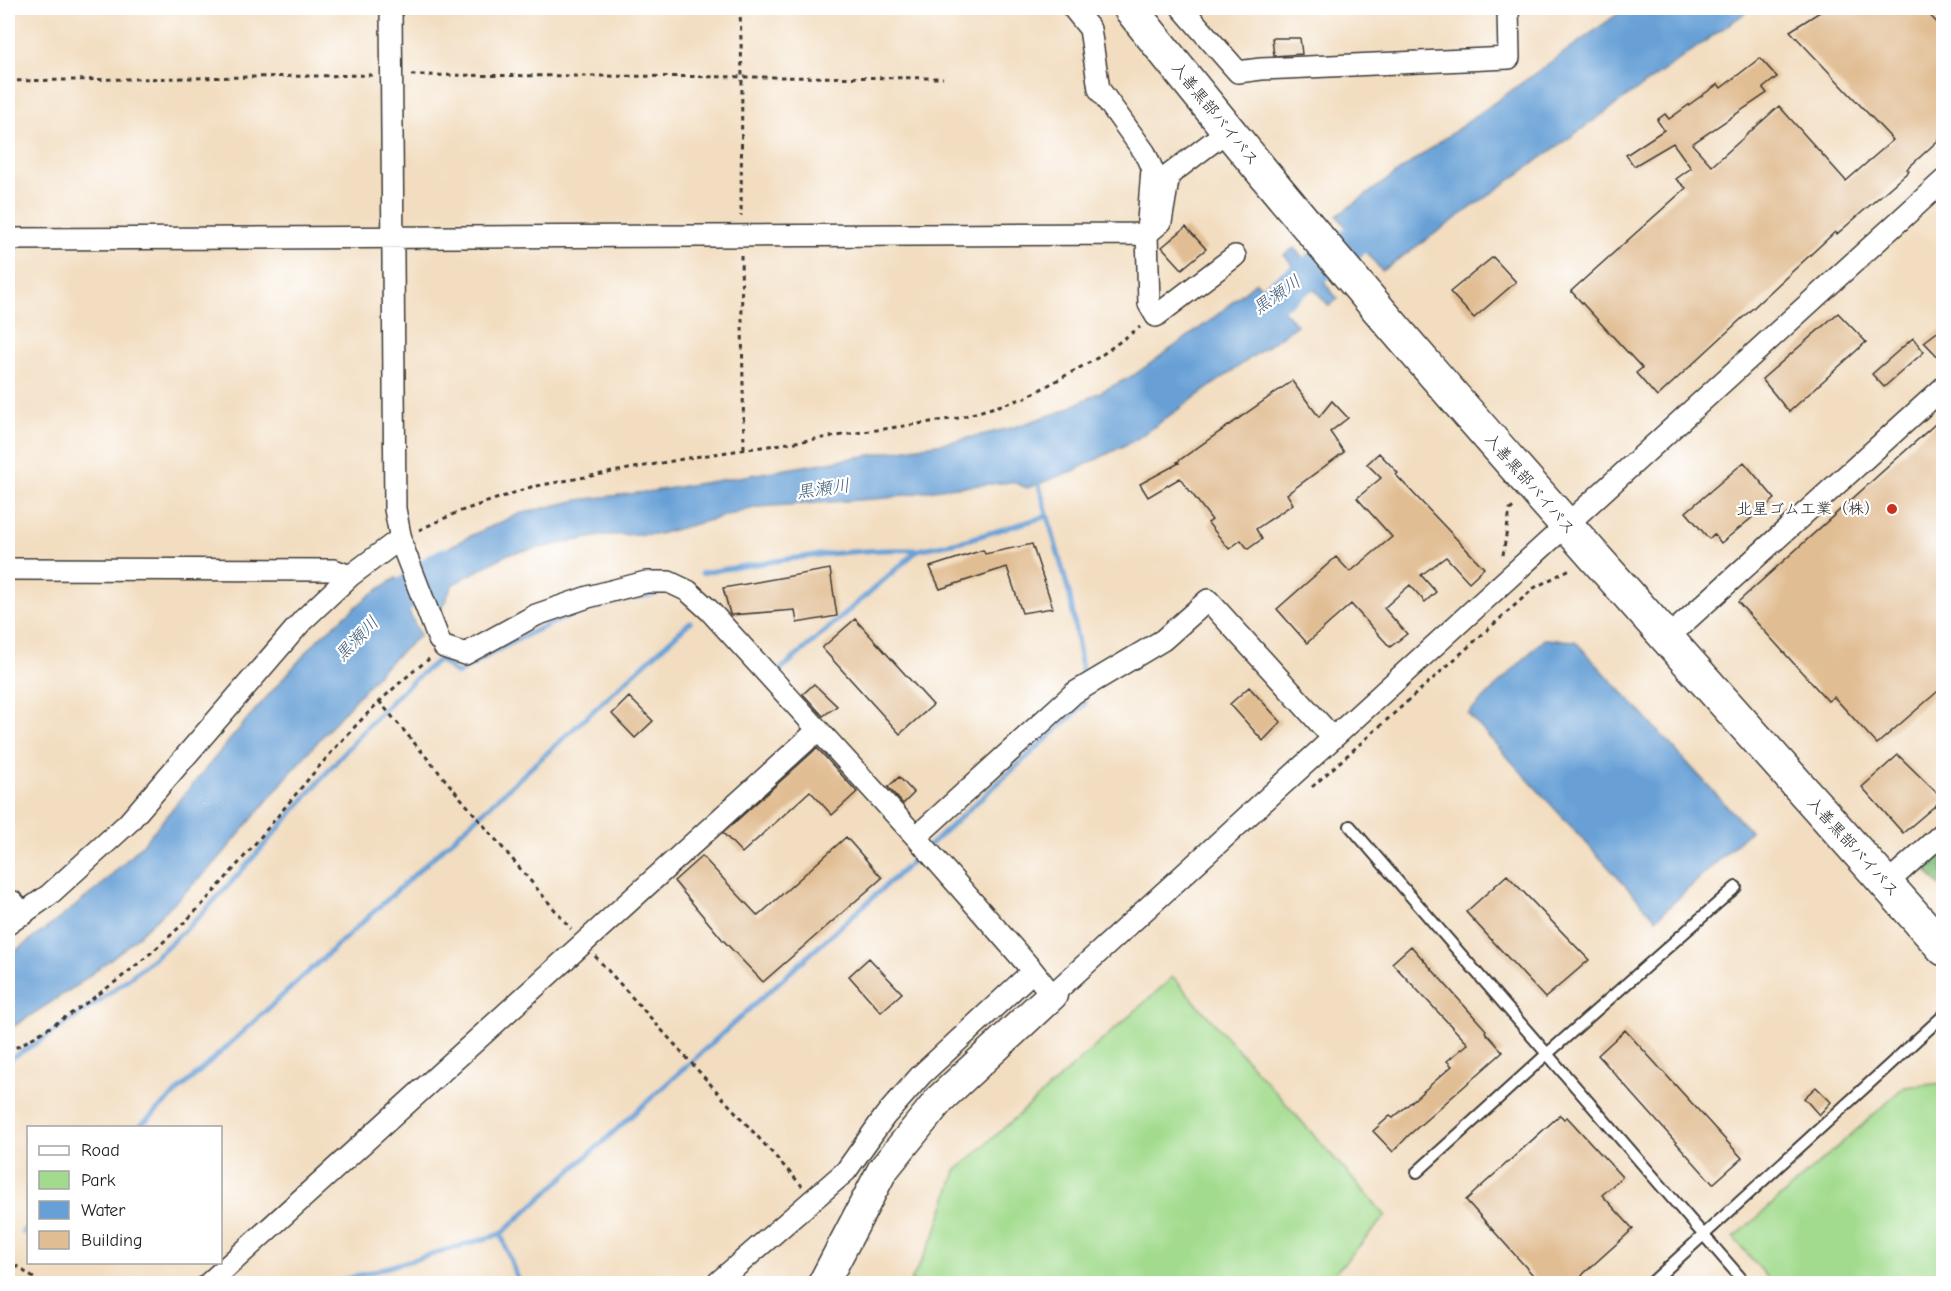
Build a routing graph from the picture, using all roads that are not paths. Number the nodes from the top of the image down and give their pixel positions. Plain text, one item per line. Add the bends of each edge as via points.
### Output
1 (392, 8) edge
2 (1073, 8) edge
3 (1182, 8) edge
4 (1508, 8) edge
5 (1144, 15) edge
6 (1227, 130) junction
7 (1944, 180) edge
8 (1147, 234) junction
9 (394, 238) junction
10 (8, 239) edge
11 (1235, 256) dead end
12 (1944, 387) edge
13 (1566, 525) junction
14 (401, 542) junction
15 (8, 569) edge
16 (350, 576) junction
17 (1666, 639) junction
18 (818, 730) junction
19 (1333, 738) junction
20 (1350, 826) dead end
21 (1944, 832) edge
22 (916, 837) junction
23 (1886, 884) junction
24 (1737, 887) dead end
25 (13, 913) edge
26 (1944, 950) edge
27 (1033, 971) junction
28 (1052, 995) junction
29 (1944, 1016) edge
30 (1547, 1054) junction
31 (1417, 1172) dead end
32 (1704, 1236) junction
33 (208, 1284) edge
34 (716, 1284) edge
35 (823, 1284) edge
36 (1650, 1284) edge
37 (1746, 1284) edge

1 - 9 street
2 - 8 street via 1090,29 1099,90 1145,153 1152,169
3 - 4 street via 1238,72 1509,58
5 - 6 highway, 入善黒部バイパス
6 - 8 street via 1169,175 1161,222
6 - 13 highway, 入善黒部バイパス
7 - 13 street
8 - 9 street
8 - 11 street via 1149,304 1156,316
9 - 10 street
9 - 14 street via 395,509
12 - 17 street
13 - 17 highway, 入善黒部バイパス
13 - 19 street
14 - 16 street
14 - 18 street via 442,644 465,654 536,615 646,582 669,582 688,591 709,610
15 - 16 street via 334,570
16 - 25 street via 303,620 128,823 49,895
17 - 23 highway, 入善黒部バイパス
18 - 22 street
18 - 33 street
19 - 22 street via 1208,600 1163,640 1074,693
19 - 28 street
20 - 30 lane
21 - 23 street
22 - 27 street
23 - 26 highway, 入善黒部バイパス
24 - 30 lane
27 - 28 street
27 - 34 street via 921,1075 885,1116 846,1172
28 - 35 street via 940,1099 882,1171
29 - 32 lane
30 - 31 lane
30 - 32 lane
32 - 36 lane
32 - 37 lane

